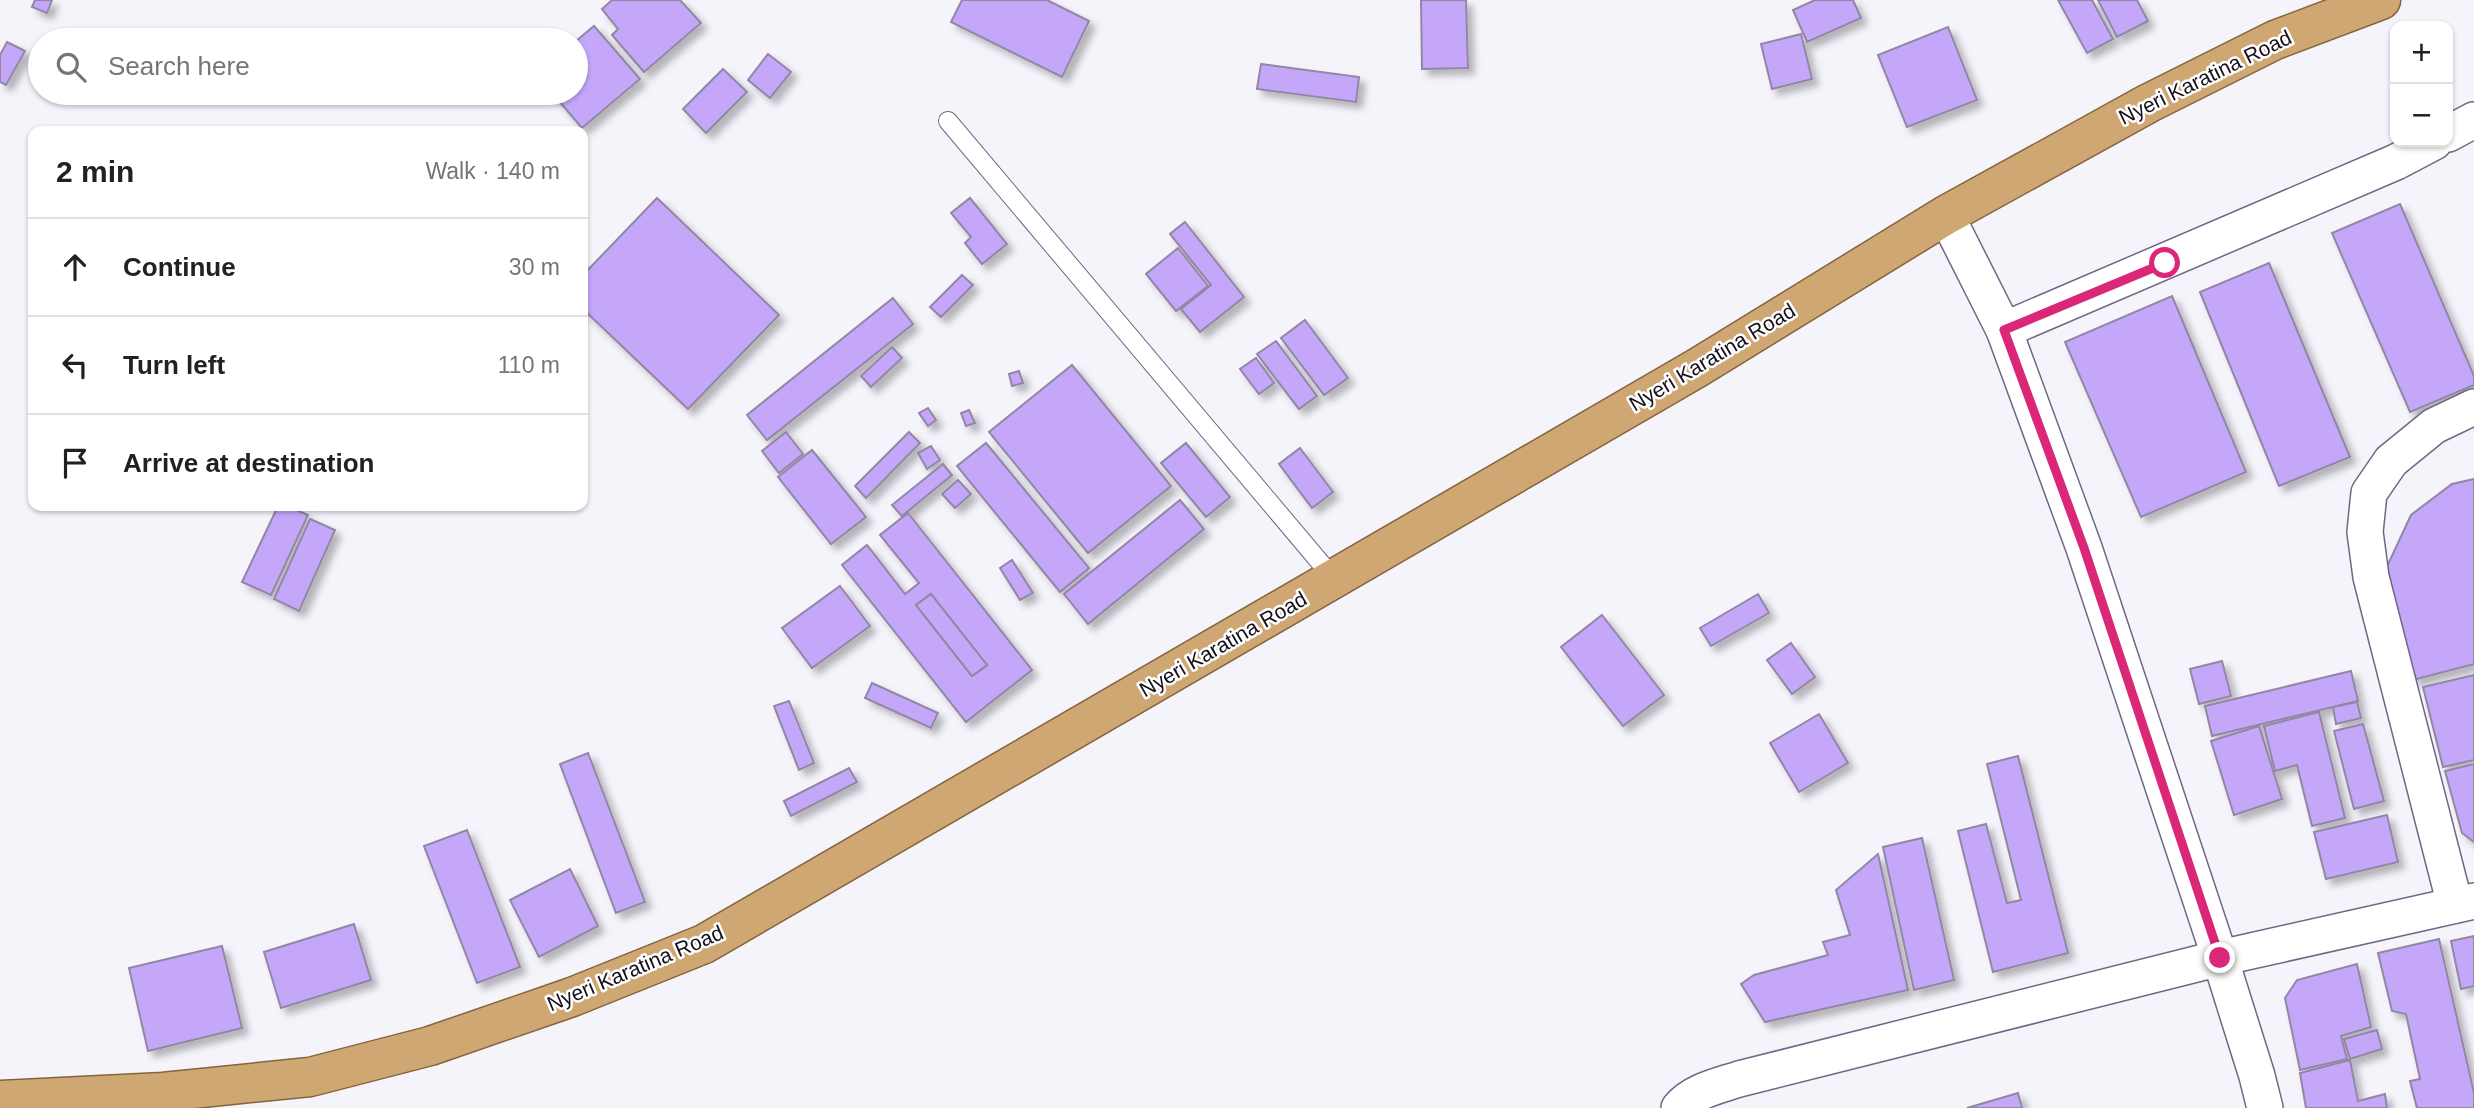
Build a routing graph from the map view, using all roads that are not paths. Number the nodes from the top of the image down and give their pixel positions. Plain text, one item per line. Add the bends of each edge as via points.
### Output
1 (2381, 0) edge
2 (2474, 120) edge
3 (948, 121) dead end
4 (2453, 131) edge
5 (2424, 147) edge
6 (1946, 215) junction
7 (2004, 330) junction
8 (2474, 407) edge
9 (1335, 580) junction
10 (2465, 903) edge
11 (2220, 958) junction
12 (0, 1100) edge
13 (1679, 1108) edge
14 (2265, 1108) edge

1 - 6 highway, Nyeri Karatina Road via 2263,45
2 - 4 street
3 - 9 lane
5 - 7 street
6 - 7 street
6 - 9 highway, Nyeri Karatina Road via 1697,368
7 - 11 street via 2084,548
8 - 10 street via 2434,426 2391,461 2369,493 2365,532 2371,577
9 - 12 highway, Nyeri Karatina Road via 704,944 572,996 430,1046 310,1077 163,1092
10 - 11 street
11 - 13 street via 1739,1079 1707,1089
11 - 14 street

